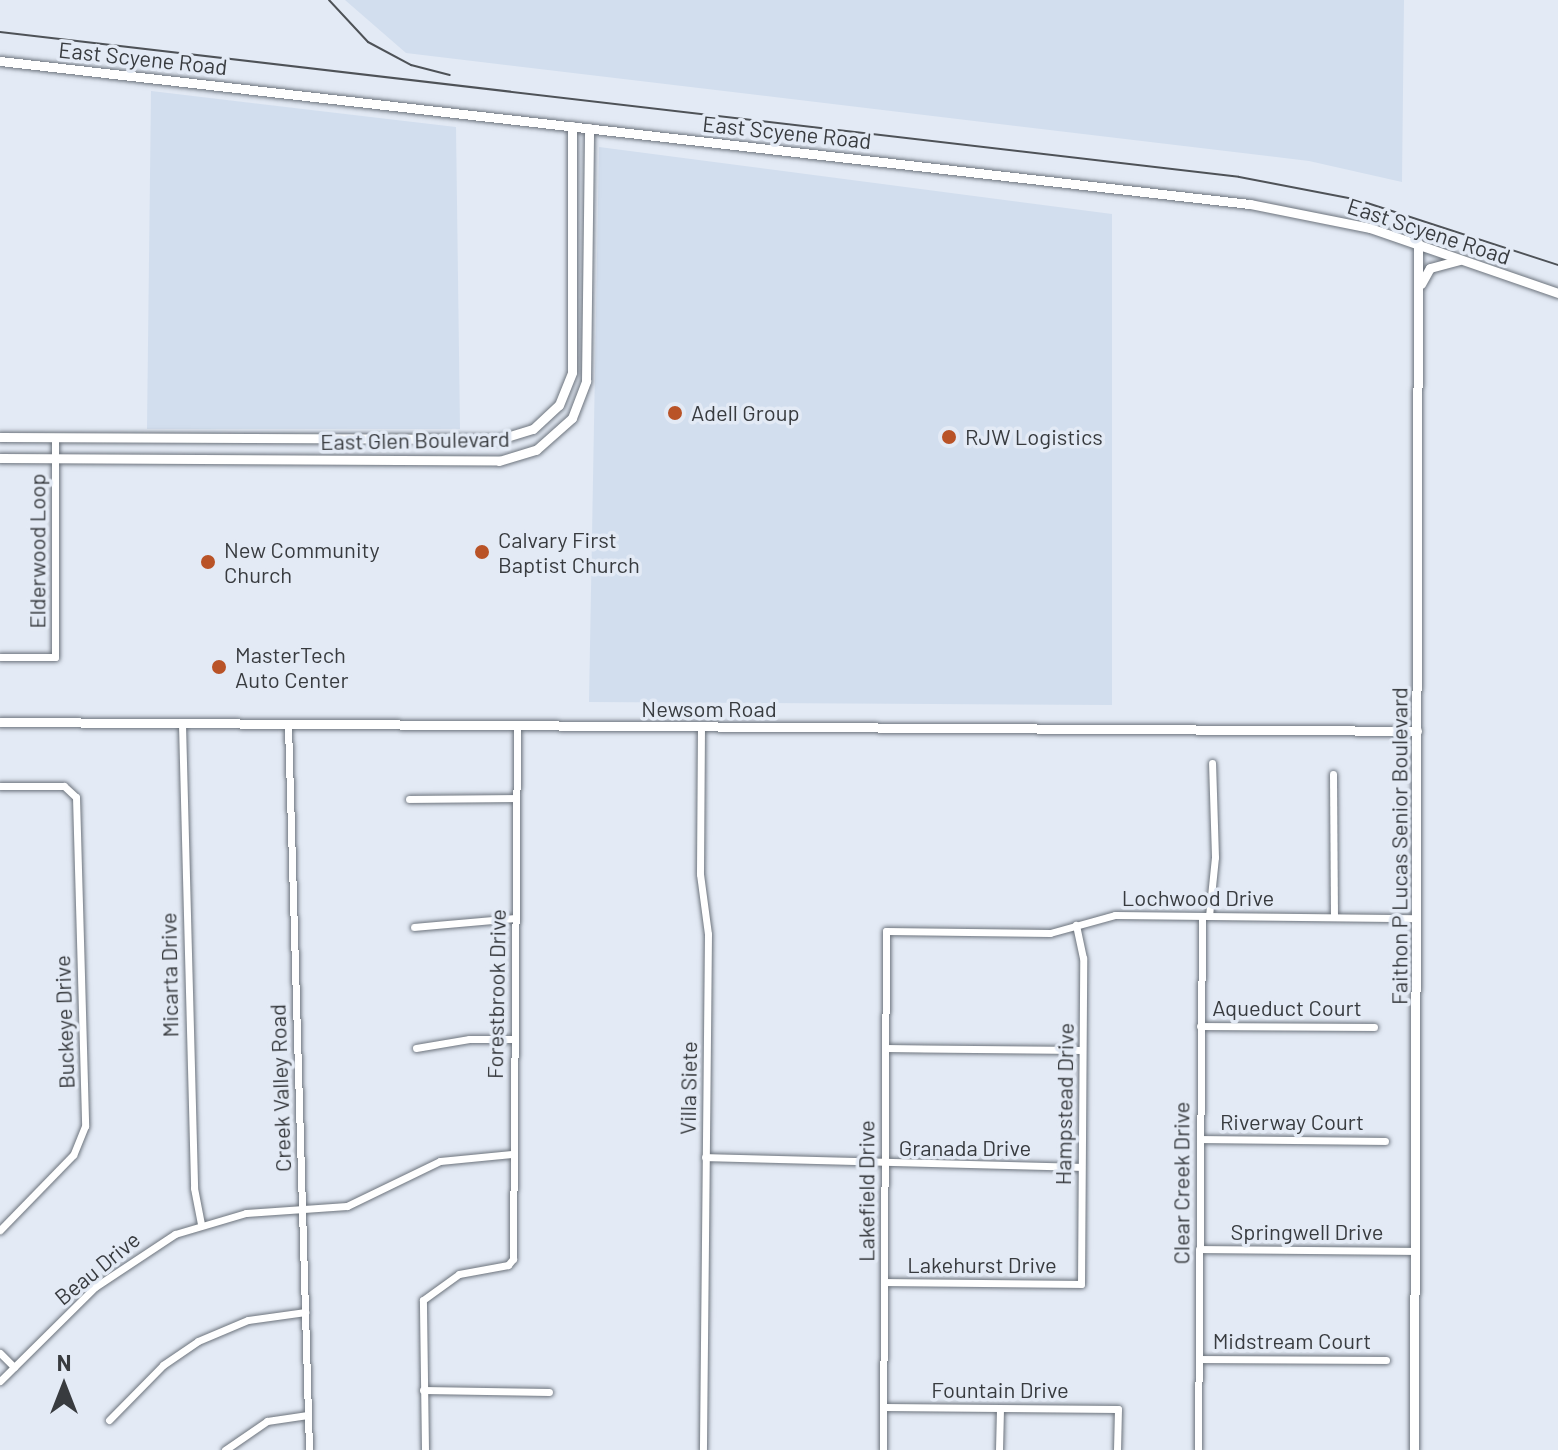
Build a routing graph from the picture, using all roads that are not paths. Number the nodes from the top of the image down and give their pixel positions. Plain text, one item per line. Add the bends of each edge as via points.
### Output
1 (0, 61) edge
2 (572, 126) junction
3 (589, 128) junction
4 (1418, 243) junction
5 (1468, 261) junction
6 (1558, 293) edge
7 (572, 295) junction
8 (1418, 295) junction
9 (587, 296) junction
10 (553, 413) junction
11 (566, 426) junction
12 (0, 437) edge
13 (55, 438) junction
14 (246, 439) junction
15 (474, 439) junction
16 (0, 458) edge
17 (55, 458) junction
18 (247, 460) junction
19 (474, 461) junction
20 (0, 657) edge
21 (0, 722) edge
22 (182, 724) junction
23 (288, 725) junction
24 (517, 726) junction
25 (701, 727) junction
26 (1417, 731) junction
27 (1212, 763) dead end
28 (1333, 774) dead end
29 (0, 786) edge
30 (516, 798) junction
31 (409, 799) dead end
32 (1205, 916) junction
33 (1334, 917) junction
34 (515, 918) junction
35 (1417, 918) junction
36 (1076, 925) junction
37 (414, 927) dead end
38 (886, 931) joint
39 (1200, 1026) junction
40 (1374, 1027) dead end
41 (514, 1039) junction
42 (416, 1048) dead end
43 (885, 1048) junction
44 (1082, 1050) junction
45 (1200, 1139) junction
46 (1385, 1141) dead end
47 (512, 1154) junction
48 (705, 1157) junction
49 (884, 1166) junction
50 (1081, 1167) junction
51 (301, 1209) junction
52 (201, 1225) junction
53 (0, 1230) edge
54 (1199, 1249) junction
55 (1416, 1251) junction
56 (884, 1282) junction
57 (1081, 1284) joint
58 (305, 1312) junction
59 (0, 1353) edge
60 (1199, 1359) junction
61 (1386, 1360) dead end
62 (14, 1367) junction
63 (0, 1381) edge
64 (423, 1390) junction
65 (549, 1392) dead end
66 (883, 1407) junction
67 (1000, 1408) junction
68 (308, 1415) junction
69 (109, 1420) dead end
70 (225, 1450) edge
71 (309, 1450) edge
72 (425, 1450) edge
73 (703, 1450) edge
74 (883, 1450) edge
75 (999, 1450) edge
76 (1117, 1450) edge
77 (1198, 1450) edge
78 (1414, 1450) edge

1 - 2 street, East Scyene Road
2 - 3 street, East Scyene Road
2 - 7 street
3 - 4 street, East Scyene Road via 1250,204 1315,214
3 - 9 street
4 - 5 street, East Scyene Road
4 - 8 street, Faithon P Lucas Senior Boulevard
5 - 6 street, East Scyene Road
5 - 8 street via 1430,268
7 - 9 street
7 - 10 street via 572,372
8 - 26 street, Faithon P Lucas Senior Boulevard
9 - 11 street via 586,381
10 - 11 street
10 - 15 street, East Glen Boulevard via 517,436
11 - 19 street, East Glen Boulevard via 527,454
12 - 13 street, East Glen Boulevard
13 - 14 street, East Glen Boulevard
13 - 17 street, Elderwood Loop
14 - 15 street, East Glen Boulevard
14 - 18 street
15 - 19 street
16 - 17 street, East Glen Boulevard
17 - 18 street, East Glen Boulevard
17 - 20 street, Elderwood Loop via 55,657
18 - 19 street, East Glen Boulevard
21 - 22 street, Newsom Road
22 - 23 street, Newsom Road
22 - 52 street, Micarta Drive via 193,1157
23 - 24 street, Newsom Road
23 - 51 street, Creek Valley Road
24 - 25 street, Newsom Road
24 - 30 street, Forestbrook Drive
25 - 26 street, Newsom Road
25 - 48 street, Villa Siete via 700,874 708,934
26 - 35 street, Faithon P Lucas Senior Boulevard
27 - 32 street, Clear Creek Drive via 1215,857
28 - 33 street
29 - 53 street, Buckeye Drive via 64,786 77,803 84,1134 67,1163
30 - 31 street
30 - 34 street, Forestbrook Drive
32 - 33 street, Lochwood Drive
32 - 36 street, Lochwood Drive via 1115,915
32 - 39 street, Clear Creek Drive
33 - 35 street, Lochwood Drive
34 - 37 street
34 - 41 street, Forestbrook Drive
35 - 55 street, Faithon P Lucas Senior Boulevard
36 - 38 street, Lochwood Drive via 1040,933
36 - 44 street, Hampstead Drive via 1083,958
38 - 43 street, Lakefield Drive
39 - 40 street, Aqueduct Court
39 - 45 street, Clear Creek Drive
41 - 42 street via 469,1039
41 - 47 street, Forestbrook Drive
43 - 44 street
43 - 49 street, Lakefield Drive
44 - 50 street, Hampstead Drive
45 - 46 street, Riverway Court
45 - 54 street, Clear Creek Drive
47 - 51 street, Beau Drive via 440,1161 356,1203
47 - 64 street, Forestbrook Drive via 512,1262 459,1274 425,1297
48 - 49 street, Granada Drive via 819,1158
48 - 73 street, Villa Siete
49 - 50 street, Granada Drive
49 - 56 street, Lakefield Drive
50 - 57 street, Hampstead Drive
51 - 52 street, Beau Drive via 246,1213
51 - 58 street, Creek Valley Road
52 - 62 street, Beau Drive via 162,1241 116,1271
54 - 55 street, Springwell Drive
54 - 60 street, Clear Creek Drive
55 - 78 street, Faithon P Lucas Senior Boulevard
56 - 57 street, Lakehurst Drive
56 - 66 street, Lakefield Drive
58 - 68 street, Creek Valley Road
58 - 69 street via 248,1320 198,1341 163,1365
59 - 62 street
60 - 61 street, Midstream Court
60 - 77 street, Clear Creek Drive
62 - 63 street, Beau Drive
64 - 65 street
64 - 72 street
66 - 67 street, Fountain Drive
66 - 74 street, Lakefield Drive
67 - 75 street
67 - 76 street, Fountain Drive via 1118,1409
68 - 70 street via 267,1421
68 - 71 street, Creek Valley Road

